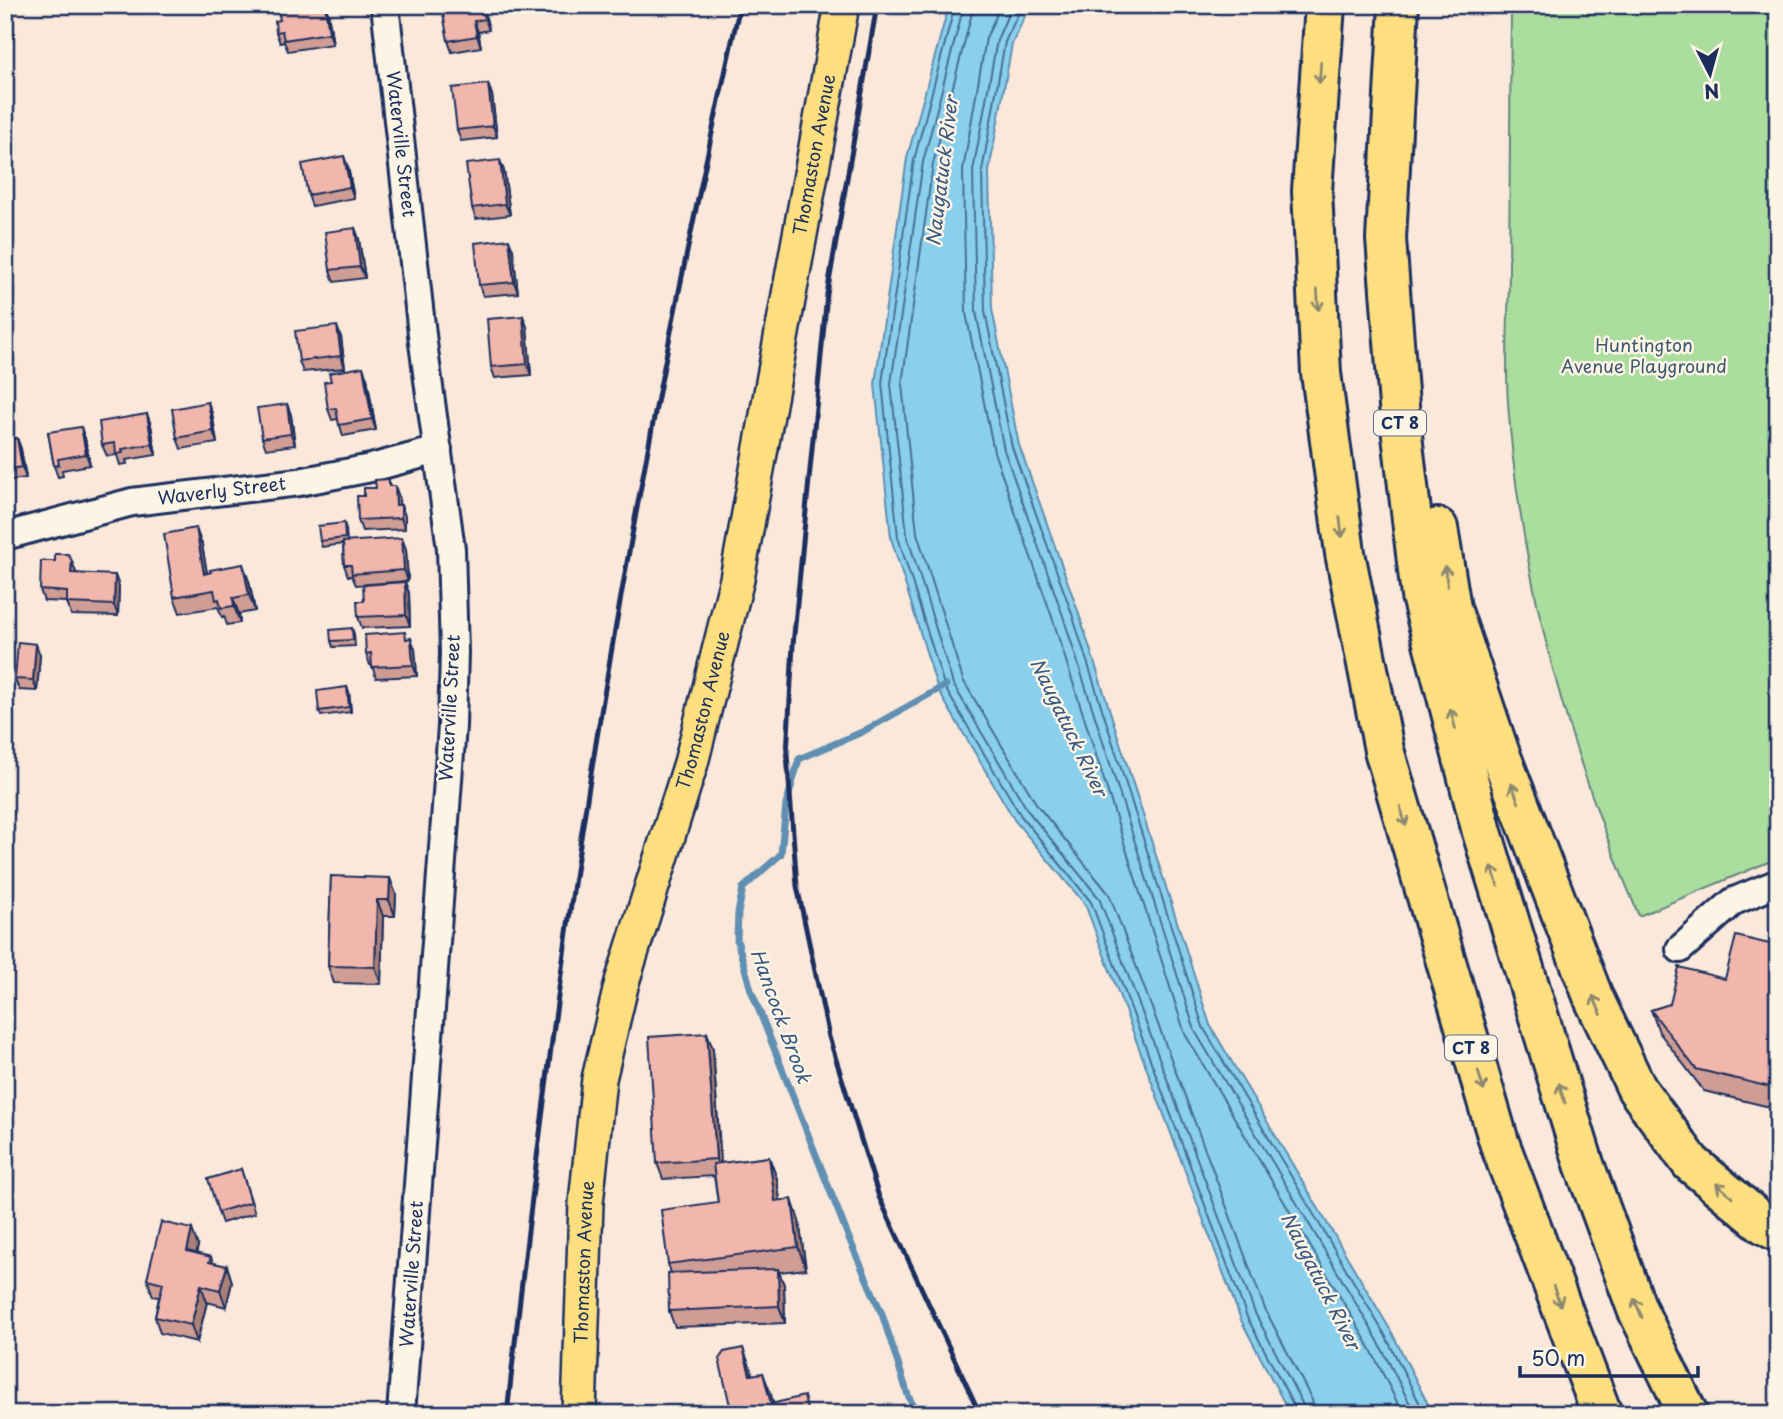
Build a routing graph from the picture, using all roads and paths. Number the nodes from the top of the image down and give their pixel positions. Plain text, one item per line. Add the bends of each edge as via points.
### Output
1 (385, 5) edge
2 (842, 5) edge
3 (1325, 5) edge
4 (1399, 10) edge
5 (438, 450) junction
6 (5, 536) edge
7 (1778, 883) edge
8 (1680, 949) dead end
9 (1778, 1232) edge
10 (1574, 1341) junction
11 (401, 1414) edge
12 (579, 1414) edge
13 (1602, 1414) edge
14 (1609, 1414) edge
15 (1688, 1414) edge

1 - 5 street, Waterville Street
2 - 12 main road, Thomaston Avenue via 737,579 691,763 622,982 600,1079 586,1203
3 -> 10 highway, CT 8 via 1312,191 1321,373 1345,553 1384,750 1499,1142
9 -> 4 highway via 1691,1163 1637,1089 1594,999 1499,751 1451,608 1420,410 1404,238
15 -> 4 highway, CT 8 via 1637,1309 1584,1164 1482,832 1421,596 1400,418 1386,239
5 - 6 street, Waverly Street via 299,482 132,502
5 - 11 street, Waterville Street via 451,549 453,689
7 - 8 street via 1734,901
10 - 13 highway
10 - 14 highway, CT 8

